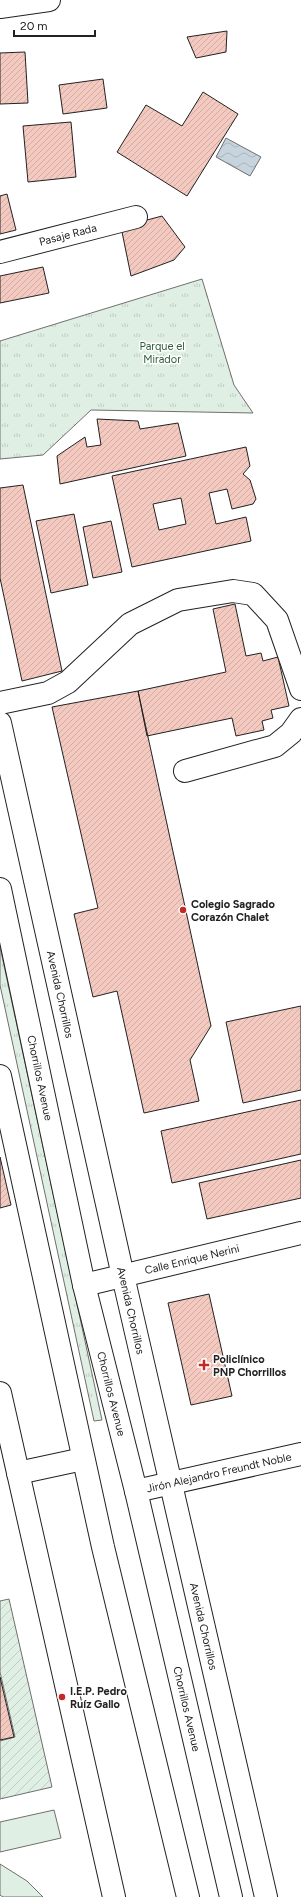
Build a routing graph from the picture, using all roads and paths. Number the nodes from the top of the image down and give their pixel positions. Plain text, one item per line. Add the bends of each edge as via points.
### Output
1 (49, 0) edge
2 (0, 7) edge
3 (136, 217) dead end
4 (0, 252) edge
5 (301, 689) edge
6 (0, 703) edge
7 (301, 719) edge
8 (0, 723) edge
9 (185, 771) dead end
10 (0, 891) edge
11 (0, 1076) edge
12 (301, 1233) edge
13 (123, 1276) junction
14 (84, 1285) junction
15 (0, 1393) edge
16 (301, 1454) edge
17 (83, 1459) junction
18 (18, 1473) junction
19 (172, 1483) junction
20 (136, 1490) junction
21 (114, 1897) edge
22 (188, 1897) edge
23 (231, 1897) edge
24 (266, 1897) edge

1 - 2 main road
3 - 4 main road, Pasaje Rada
5 - 6 main road via 277,620 253,594 233,591 178,600 130,624 68,682 48,693
7 - 9 main road via 275,746
8 - 13 main road, Avenida Chorrillos
10 - 14 main road, Chorrillos Avenue
11 - 17 main road
12 - 13 main road, Calle Enrique Nerini
13 - 14 main road, Calle Enrique Nerini
13 - 19 main road, Avenida Chorrillos
14 - 20 main road, Chorrillos Avenue
15 - 18 main road
16 - 19 main road, Jirón Alejandro Freundt Noble
17 - 18 main road
17 - 22 main road
18 - 21 main road
19 - 20 main road, Jirón Alejandro Freundt Noble
19 - 24 main road, Avenida Chorrillos
20 - 23 main road, Chorrillos Avenue

